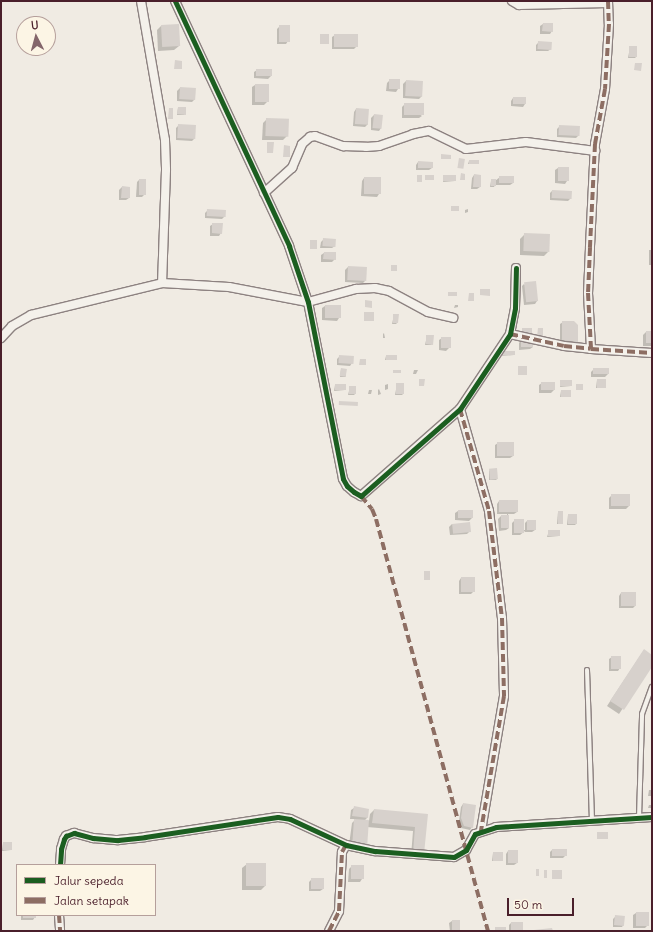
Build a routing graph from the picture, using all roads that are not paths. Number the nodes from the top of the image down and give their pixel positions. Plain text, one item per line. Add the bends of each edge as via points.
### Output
1 (141, 1) edge
2 (175, 1) edge
3 (512, 1) edge
4 (608, 2) edge
5 (595, 151) junction
6 (264, 193) junction
7 (516, 268) dead end
8 (162, 283) junction
9 (308, 302) junction
10 (452, 318) dead end
11 (510, 334) junction
12 (1, 338) edge
13 (591, 348) junction
14 (652, 352) edge
15 (460, 409) junction
16 (587, 670) dead end
17 (652, 687) edge
18 (652, 817) edge
19 (639, 818) junction
20 (592, 820) junction
21 (481, 831) junction
22 (346, 845) junction
23 (60, 864) edge
24 (59, 916) edge
25 (60, 931) edge
26 (329, 931) edge

1 - 8 street via 165,140
2 - 6 street
3 - 4 street via 519,5
4 - 5 street via 605,89
5 - 6 street via 526,142 466,149 429,131 379,146 366,147 343,146 315,136 302,144 292,168
5 - 13 street via 588,293
6 - 9 street via 289,246
7 - 11 street via 515,308
8 - 9 street via 229,287
8 - 12 street via 31,315 12,326
9 - 10 street via 356,289 375,288 389,291 428,312
9 - 15 street via 341,473 347,486 354,492 361,496
11 - 13 street via 564,346
11 - 15 street
13 - 14 street
15 - 21 street via 489,511 502,618 504,696
16 - 20 lane
17 - 19 lane via 642,714
18 - 19 street
19 - 20 street
20 - 21 street via 496,827
21 - 22 street via 475,834 466,850 454,857 375,851
22 - 23 street via 290,819 278,817 118,840 70,833 64,839
22 - 26 street via 342,852 339,911
24 - 25 street

